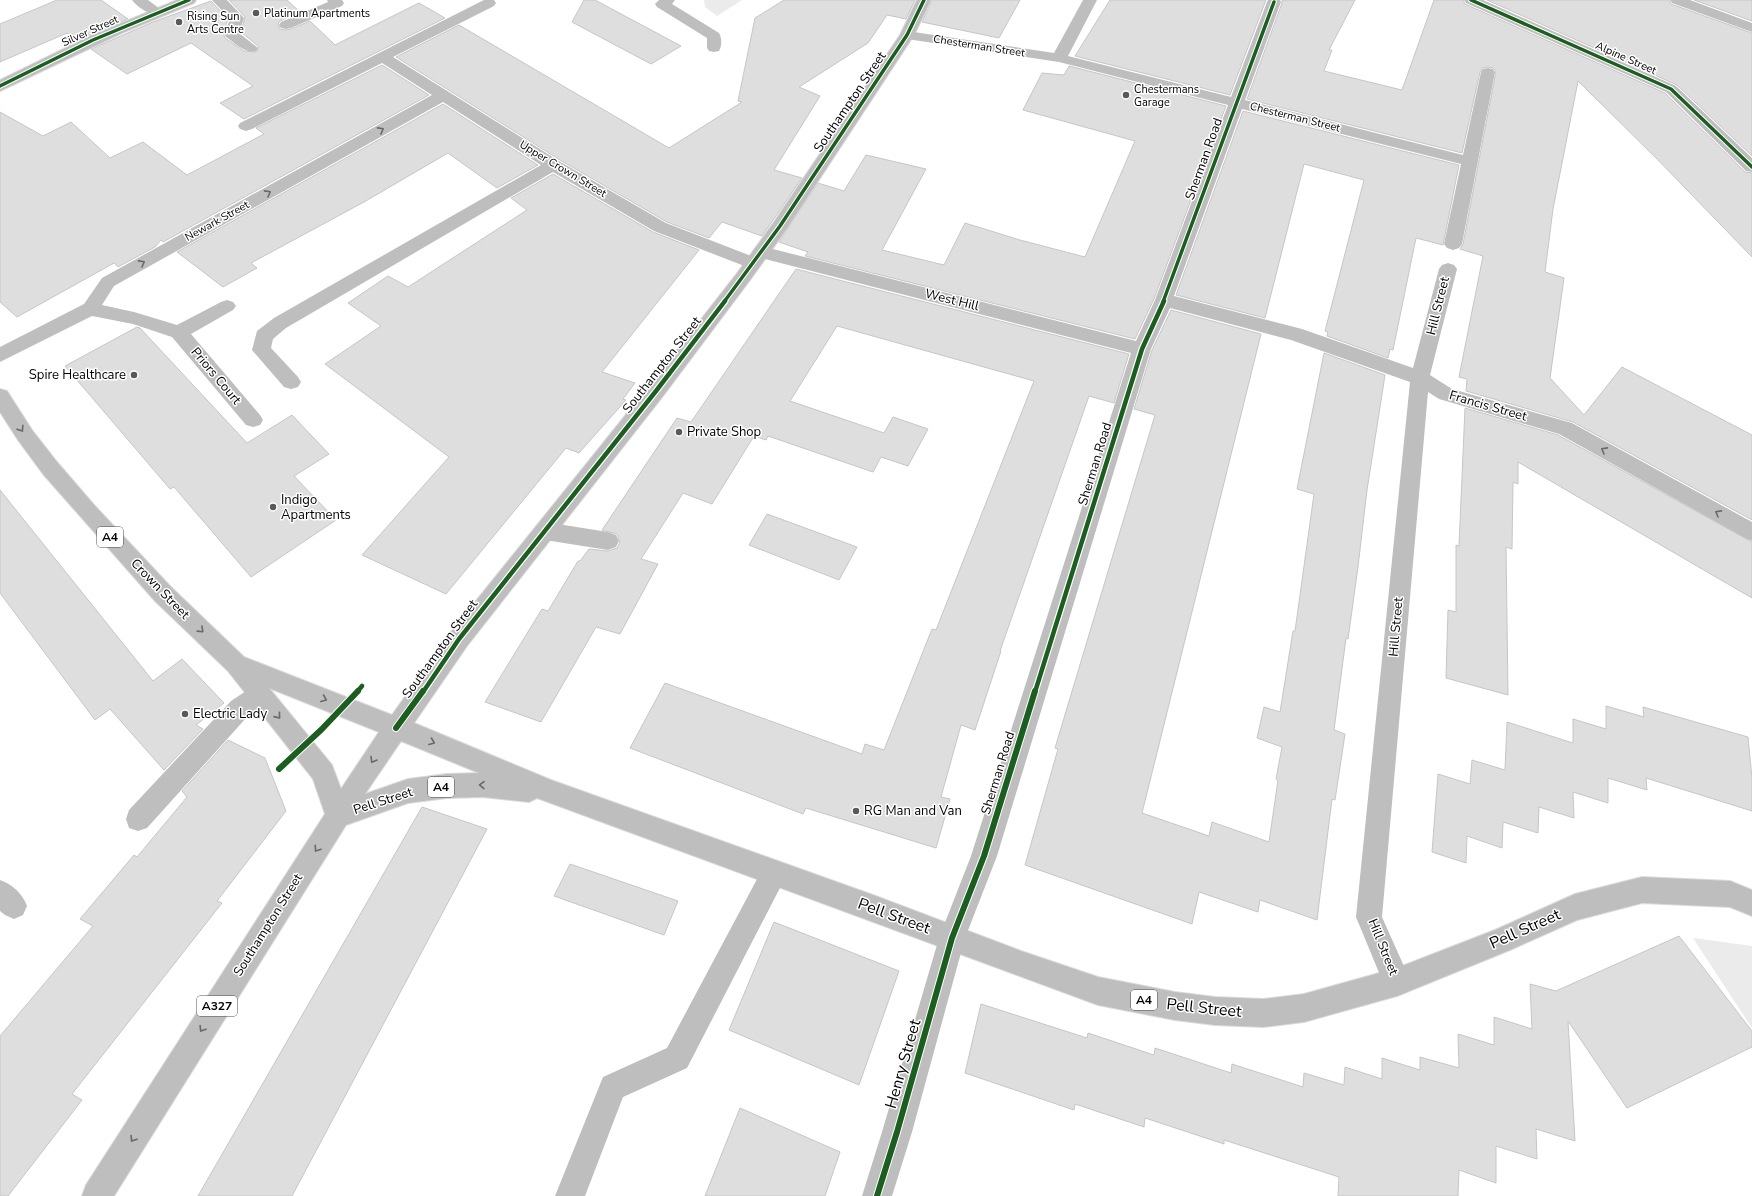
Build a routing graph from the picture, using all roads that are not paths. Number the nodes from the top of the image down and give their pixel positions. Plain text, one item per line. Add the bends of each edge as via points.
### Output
1 (139, 0) edge
2 (189, 0) edge
3 (219, 0) edge
4 (647, 0) edge
5 (924, 0) edge
6 (1090, 0) edge
7 (1471, 0) edge
8 (1677, 0) edge
9 (338, 1) edge
10 (665, 2) edge
11 (1274, 2) dead end
12 (489, 3) dead end
13 (157, 12) junction
14 (286, 25) dead end
15 (1752, 28) edge
16 (907, 35) junction
17 (251, 48) dead end
18 (714, 48) dead end
19 (382, 57) junction
20 (1059, 58) junction
21 (1488, 72) dead end
22 (0, 86) edge
23 (444, 95) junction
24 (1236, 102) junction
25 (246, 126) dead end
26 (1469, 160) junction
27 (553, 165) junction
28 (1752, 167) edge
29 (1453, 244) dead end
30 (757, 257) junction
31 (1448, 269) dead end
32 (1164, 300) junction
33 (227, 306) dead end
34 (90, 310) junction
35 (178, 332) junction
36 (1142, 349) junction
37 (0, 355) edge
38 (1420, 378) junction
39 (291, 382) dead end
40 (0, 396) edge
41 (253, 420) dead end
42 (545, 531) junction
43 (1752, 532) edge
44 (608, 541) dead end
45 (236, 664) junction
46 (260, 694) junction
47 (396, 728) junction
48 (548, 791) junction
49 (338, 816) junction
50 (138, 819) dead end
51 (774, 873) junction
52 (1752, 903) edge
53 (952, 938) junction
54 (1397, 982) junction
55 (97, 1196) edge
56 (570, 1196) edge
57 (877, 1196) edge

1 - 13 street
2 - 13 street, Silver Street
3 - 17 street via 237,18 231,34
4 - 10 street
5 - 16 street, Southampton Street / A327
6 - 20 street
7 - 28 street, Alpine Street via 1671,89
8 - 15 street
9 - 14 street
10 - 18 street via 714,36
11 - 24 street, Sherman Road
12 - 19 street
13 - 22 street, Silver Street via 70,50
16 - 20 street, Chesterman Street
16 - 30 street, Southampton Street / A327
19 - 23 street, Upper Crown Street
19 - 25 street
20 - 24 street, Chesterman Street
21 - 26 street
23 - 27 street, Upper Crown Street
34 -> 23 street, Newark Street via 108,282
24 - 26 street, Chesterman Street
24 - 32 street, Sherman Road
26 - 29 street
27 - 30 street, Upper Crown Street via 660,227
27 - 39 street via 280,323 264,336 261,350
30 - 36 street, West Hill
30 - 42 street, Southampton Street / A327 via 656,391
31 - 38 street, Hill Street
32 - 36 street, Sherman Road
32 - 38 street, Francis Street via 1295,334
33 - 35 street
34 - 35 street via 134,318
34 - 37 street
35 - 41 street, Priors Court
36 - 53 street, Sherman Road via 984,856
43 -> 38 street, Francis Street via 1565,428 1446,394
38 - 54 street, Hill Street via 1369,917
40 -> 45 street, Crown Street / A4 via 25,435 88,512 163,594
42 - 44 street
42 - 47 street, Southampton Street / A327 via 459,639
45 - 46 street, Crown Street
45 -> 47 street, Crown Street / A4
46 -> 49 street, Crown Street via 323,773
46 - 50 street via 239,709
47 -> 48 street, Pell Street / A4 via 450,748
47 -> 49 street, Southampton Street / A327
48 -> 49 street, Pell Street / A4 via 483,785 447,786 408,791
48 - 51 street, Pell Street / A4
49 -> 55 street, Southampton Street / A327
51 - 53 street, Pell Street / A4
51 - 56 street via 677,1058 613,1087
52 - 54 street, Pell Street / A4 via 1730,894 1642,890 1575,907 1501,941
53 - 54 street, Pell Street / A4 via 1098,991 1215,1011 1263,1013 1304,1008
53 - 57 street, Henry Street

